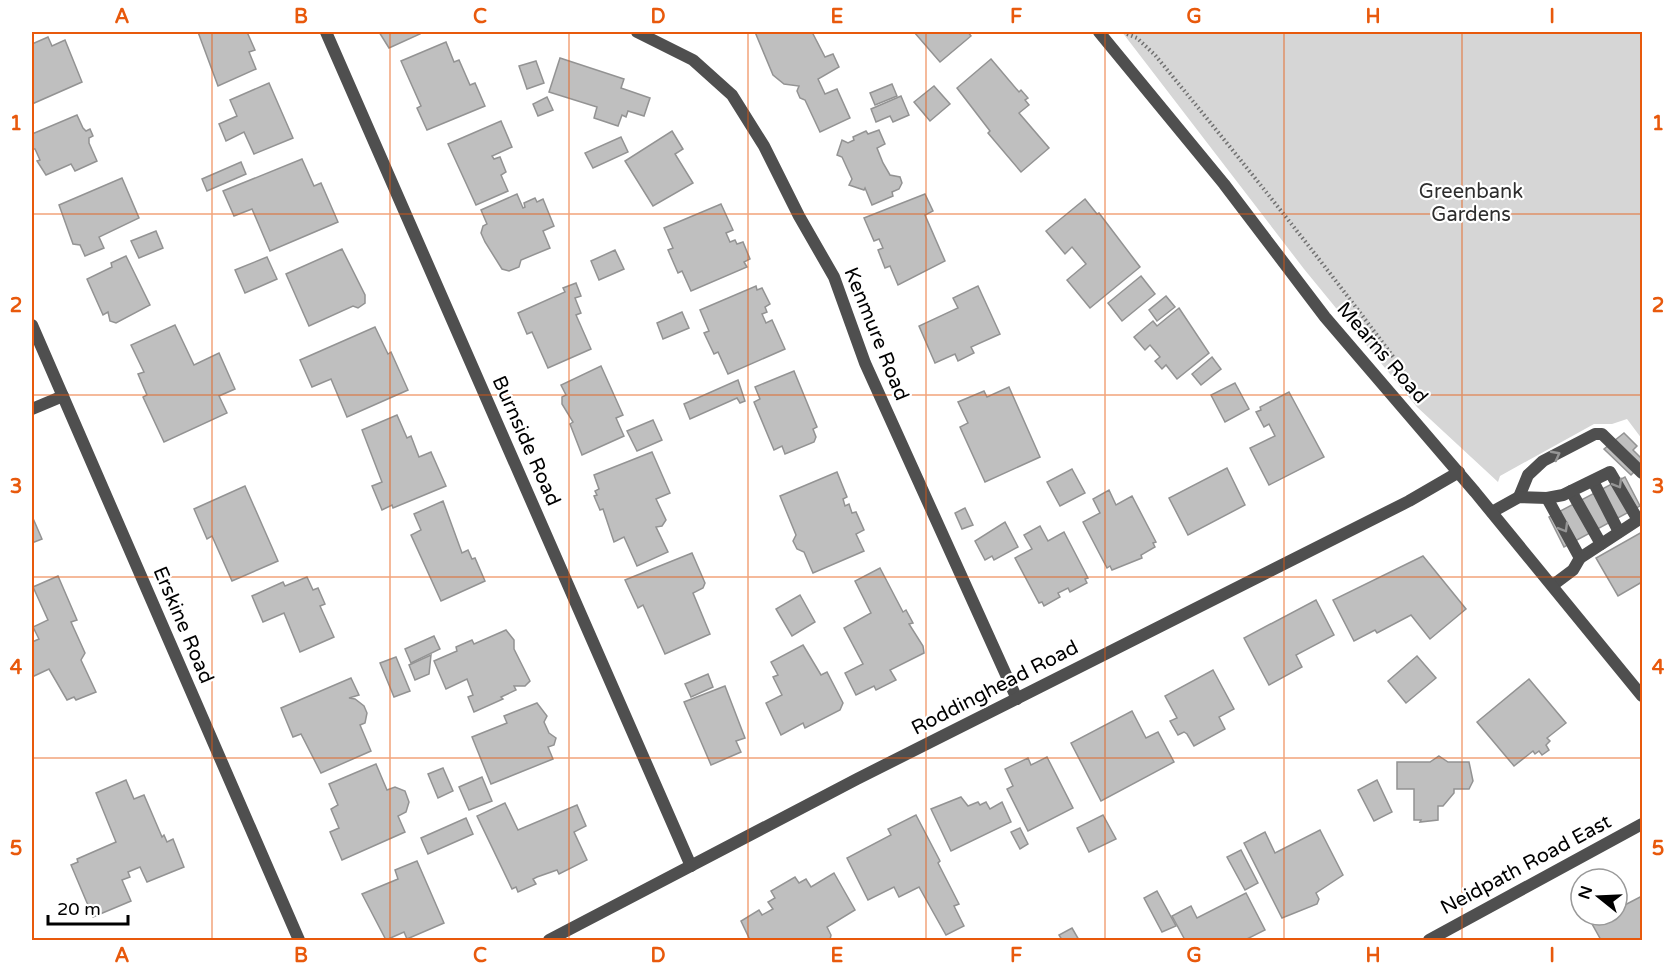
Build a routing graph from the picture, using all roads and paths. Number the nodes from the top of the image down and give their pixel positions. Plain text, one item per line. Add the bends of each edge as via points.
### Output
1 (326, 32) edge
2 (637, 32) edge
3 (1099, 32) edge
4 (1121, 32) edge
5 (32, 325) edge
6 (63, 396) junction
7 (32, 410) edge
8 (1408, 413) junction
9 (1459, 472) junction
10 (1642, 473) edge
11 (1593, 481) junction
12 (1571, 491) junction
13 (1519, 497) junction
14 (1547, 498) junction
15 (1492, 512) junction
16 (1640, 518) edge
17 (1619, 532) junction
18 (1601, 544) junction
19 (1580, 558) junction
20 (1553, 585) junction
21 (1642, 696) edge
22 (1017, 699) junction
23 (1642, 824) edge
24 (691, 866) junction
25 (299, 940) edge
26 (549, 940) edge
27 (1429, 940) edge

1 - 24 street, Burnside Road
2 - 22 street, Kenmure Road via 693,60 732,95 765,146 834,277 865,363
3 - 8 street, Mearns Road via 1224,184 1325,317
4 - 8 path via 1137,38 1155,55 1347,294 1410,381
5 - 6 street, Erskine Road
6 - 7 street
6 - 25 street, Erskine Road
8 - 9 street, Mearns Road
9 - 15 street, Mearns Road
9 - 22 street, Roddinghead Road
13 -> 10 street via 1528,475 1544,461 1595,434 1602,434
11 - 12 street
11 -> 16 street via 1610,472
11 - 17 street
12 - 14 street
12 - 18 street
13 - 14 street
13 - 15 street
14 -> 19 street
15 - 20 street, Mearns Road
16 - 17 street
17 - 18 street
18 - 19 street
19 - 20 street via 1573,570
20 - 21 street, Mearns Road
22 - 24 street, Roddinghead Road
23 - 27 street, Neidpath Road East
24 - 26 street, Roddinghead Road

